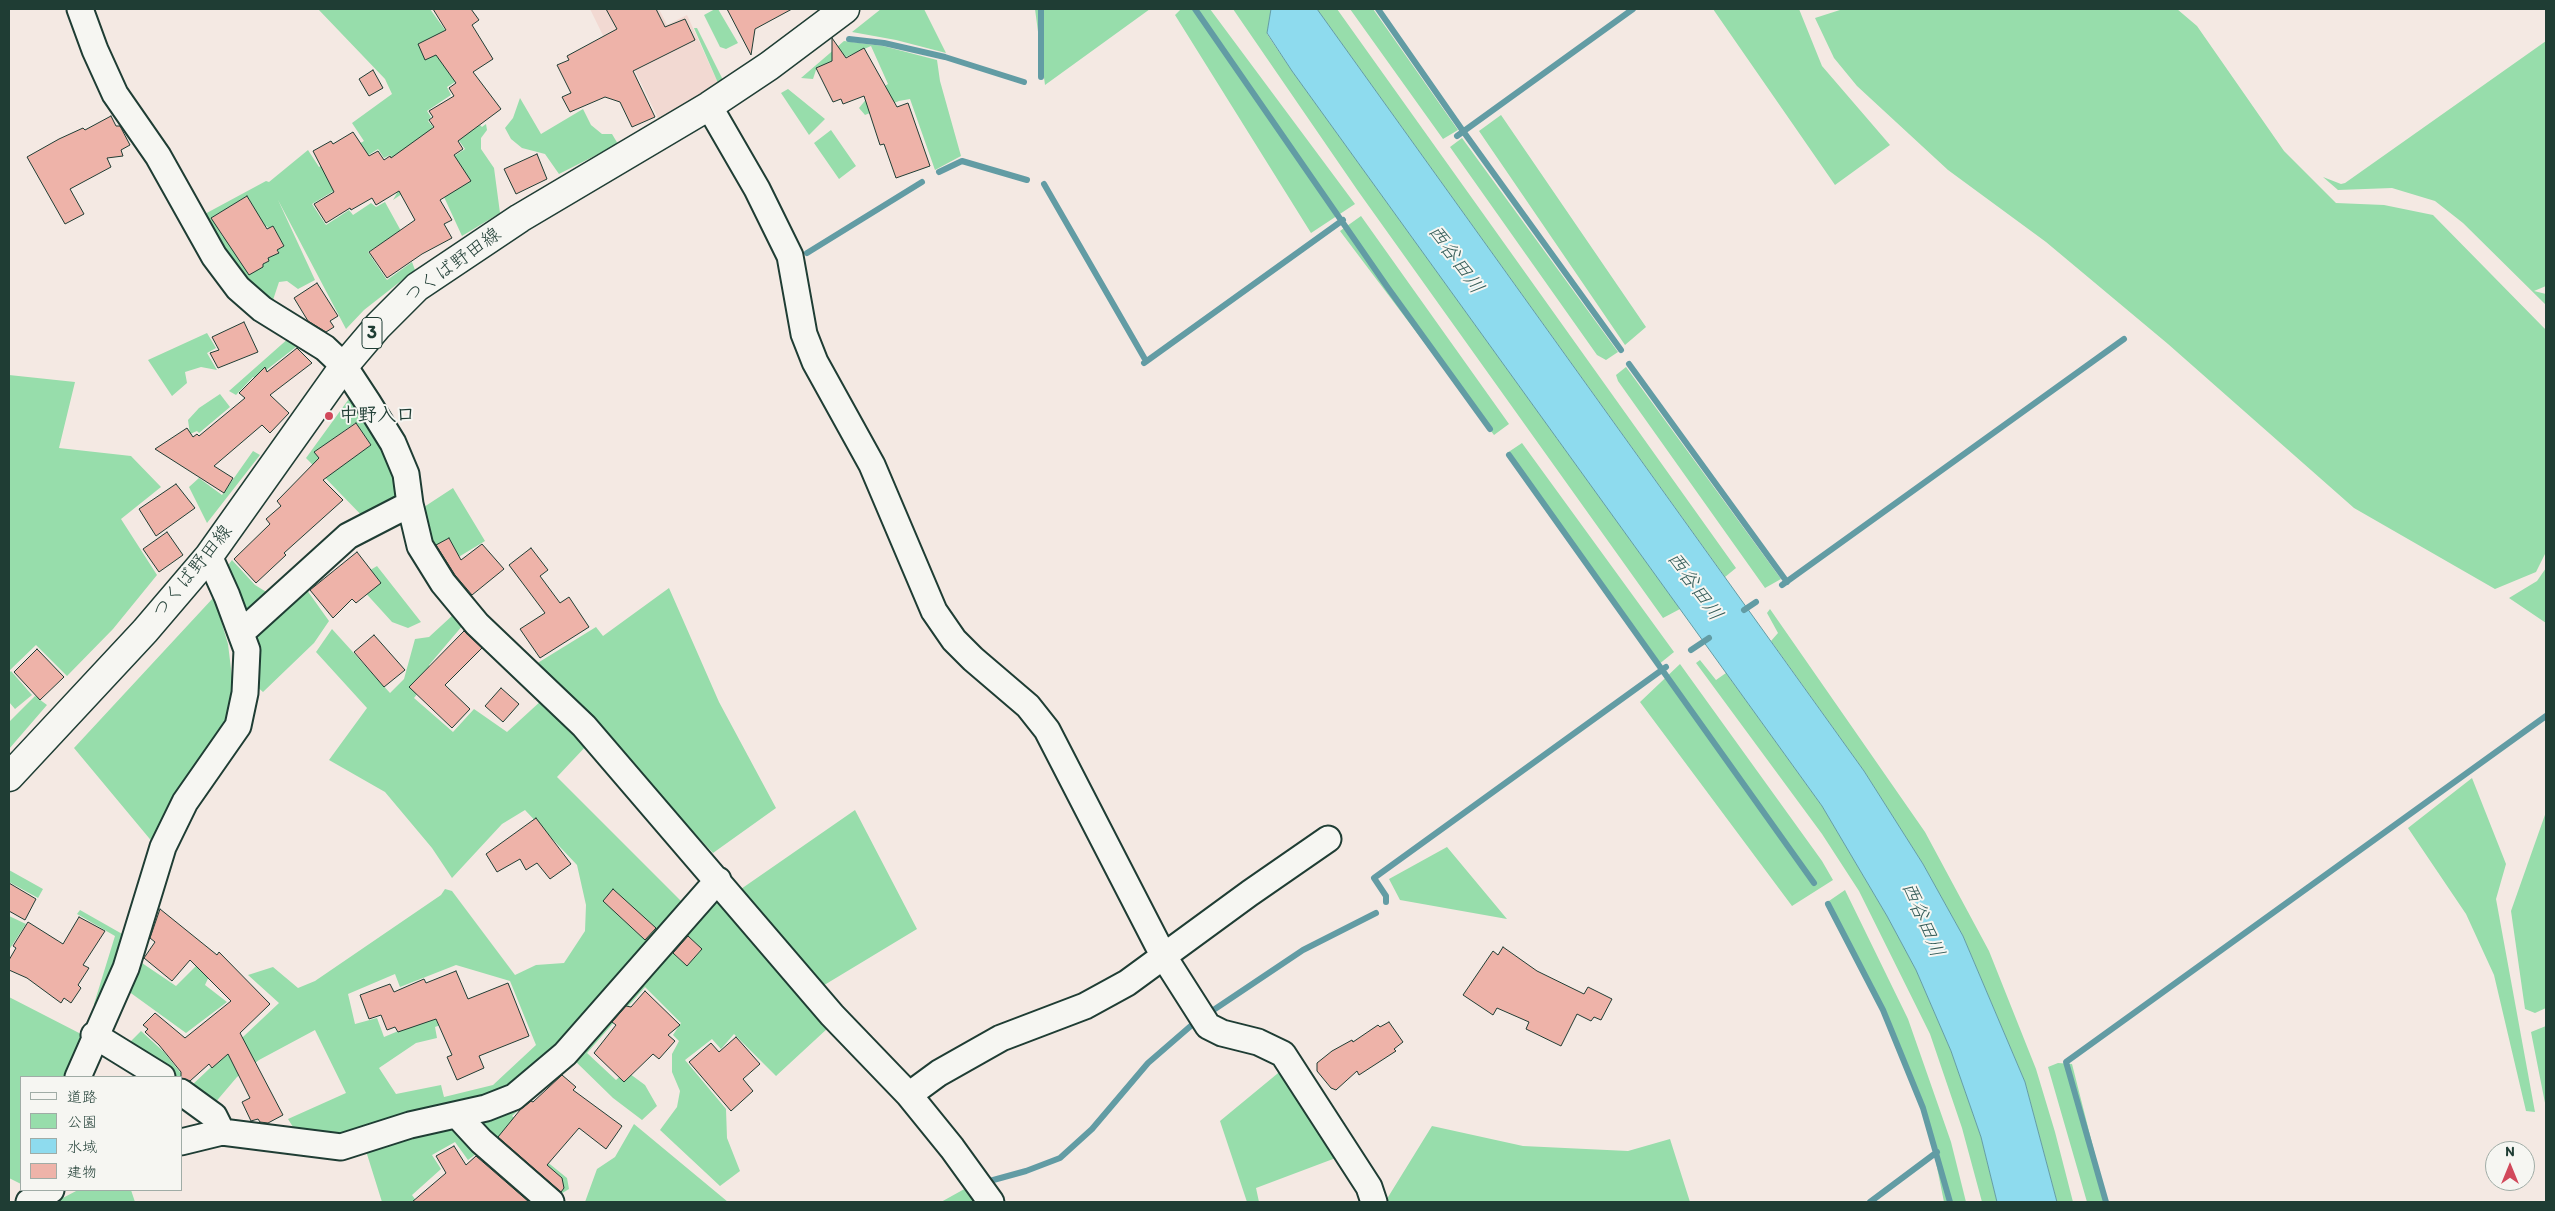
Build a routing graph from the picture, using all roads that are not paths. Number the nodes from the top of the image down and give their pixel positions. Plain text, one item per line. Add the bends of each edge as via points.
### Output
1 (80, 9) edge
2 (845, 9) edge
3 (709, 106) junction
4 (344, 366) junction
5 (410, 504) junction
6 (208, 556) junction
7 (241, 633) junction
8 (9, 777) edge
9 (1328, 839) dead end
10 (718, 880) junction
11 (1164, 957) junction
12 (94, 1035) junction
13 (78, 1076) edge
14 (160, 1076) edge
15 (182, 1093) edge
16 (909, 1095) junction
17 (457, 1115) junction
18 (222, 1132) junction
19 (182, 1142) edge
20 (49, 1191) edge
21 (28, 1202) edge
22 (551, 1202) edge
23 (991, 1202) edge
24 (1374, 1202) edge

1 - 4 street via 115,94 158,156 214,256 238,288 262,309 325,348
2 - 3 main road, つくば野田線 / 3
3 - 4 main road, つくば野田線 / 3 via 453,261 417,287
3 - 11 street via 757,189 790,256 804,334 815,362 872,466 934,611 954,640 1028,706 1047,730
4 - 5 street via 393,443 406,474
4 - 6 main road, つくば野田線 / 3
5 - 7 street via 348,536
5 - 10 street via 420,546 457,602 584,726
6 - 7 street
6 - 8 main road, つくば野田線 / 3 via 145,631
7 - 12 street via 247,650 245,693 238,726 185,802 163,847 126,968
9 - 11 street
10 - 16 street via 832,1015
10 - 17 street via 565,1054 514,1097
11 - 16 street via 1127,983 1085,1006 1001,1038 939,1073
11 - 24 street via 1208,1026 1258,1042 1282,1054 1369,1187
12 - 13 street
12 - 14 street
15 - 18 street via 214,1116
16 - 23 street
17 - 18 street via 410,1125 341,1147
17 - 22 street via 481,1141
18 - 19 street
20 - 21 street

